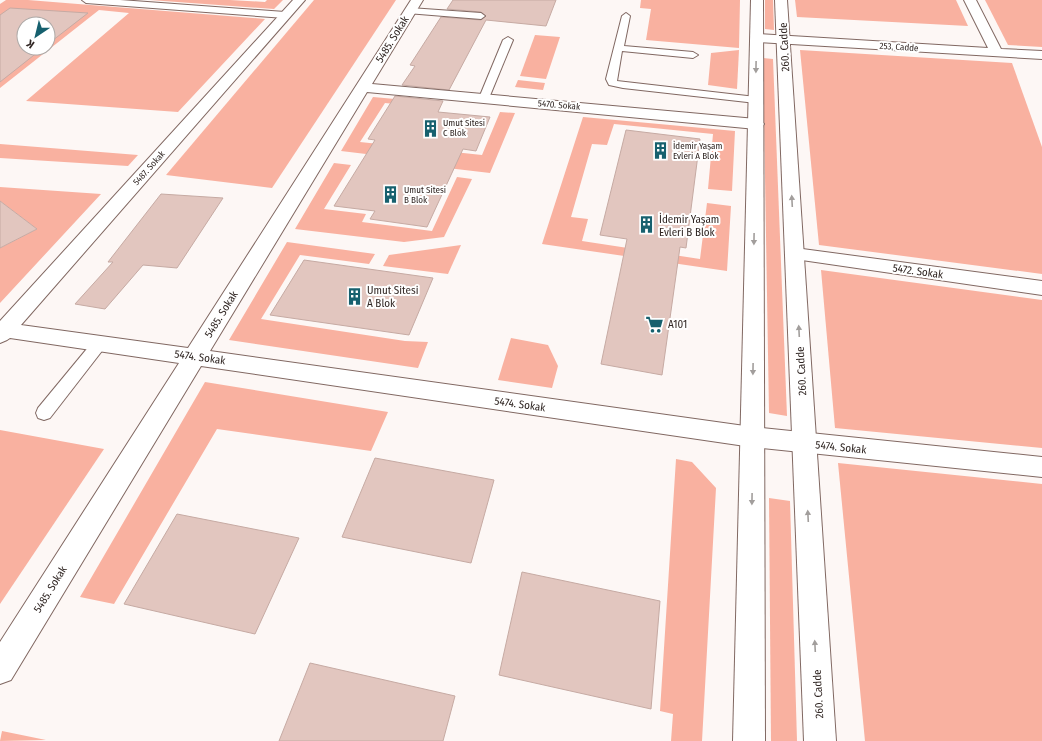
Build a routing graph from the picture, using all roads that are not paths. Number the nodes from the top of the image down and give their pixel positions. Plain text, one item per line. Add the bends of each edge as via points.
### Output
1 (86, 0) edge
2 (299, 0) edge
3 (757, 0) edge
4 (781, 0) edge
5 (970, 0) edge
6 (414, 5) edge
7 (285, 15) junction
8 (481, 16) dead end
9 (626, 16) dead end
10 (757, 38) junction
11 (508, 40) dead end
12 (783, 40) junction
13 (618, 48) junction
14 (997, 53) junction
15 (693, 56) dead end
16 (1042, 56) edge
17 (362, 87) junction
18 (484, 98) junction
19 (756, 100) junction
20 (756, 124) junction
21 (795, 254) junction
22 (1042, 288) edge
23 (2, 331) edge
24 (100, 343) junction
25 (195, 356) junction
26 (44, 413) dead end
27 (752, 438) junction
28 (804, 443) junction
29 (1042, 467) edge
30 (0, 670) edge
31 (749, 741) edge
32 (820, 741) edge

1 - 7 lane
2 - 7 street, 5487. Sokak
3 - 10 street
4 - 12 street, 260. Cadde
5 - 14 street
6 - 8 lane
6 - 17 street, 5485. Sokak
7 - 23 street, 5487. Sokak
9 - 13 lane
10 - 12 street, 253. Cadde
10 -> 19 street
11 - 18 lane
12 - 14 street, 253. Cadde
21 -> 12 street, 260. Cadde
13 - 15 lane
13 - 19 lane via 611,79 613,83
14 - 16 street, 253. Cadde
17 - 18 street, 5470. Sokak
17 - 25 street, 5485. Sokak
18 - 20 street, 5470. Sokak
19 - 20 street
20 -> 27 street
21 - 22 street, 5472. Sokak
28 -> 21 street, 260. Cadde
23 - 24 street, 5474. Sokak
24 - 25 street, 5474. Sokak
24 - 26 lane
25 - 27 street, 5474. Sokak
25 - 30 street, 5485. Sokak
27 - 28 street, 5474. Sokak
27 -> 31 street
28 - 29 street, 5474. Sokak
32 -> 28 street, 260. Cadde

